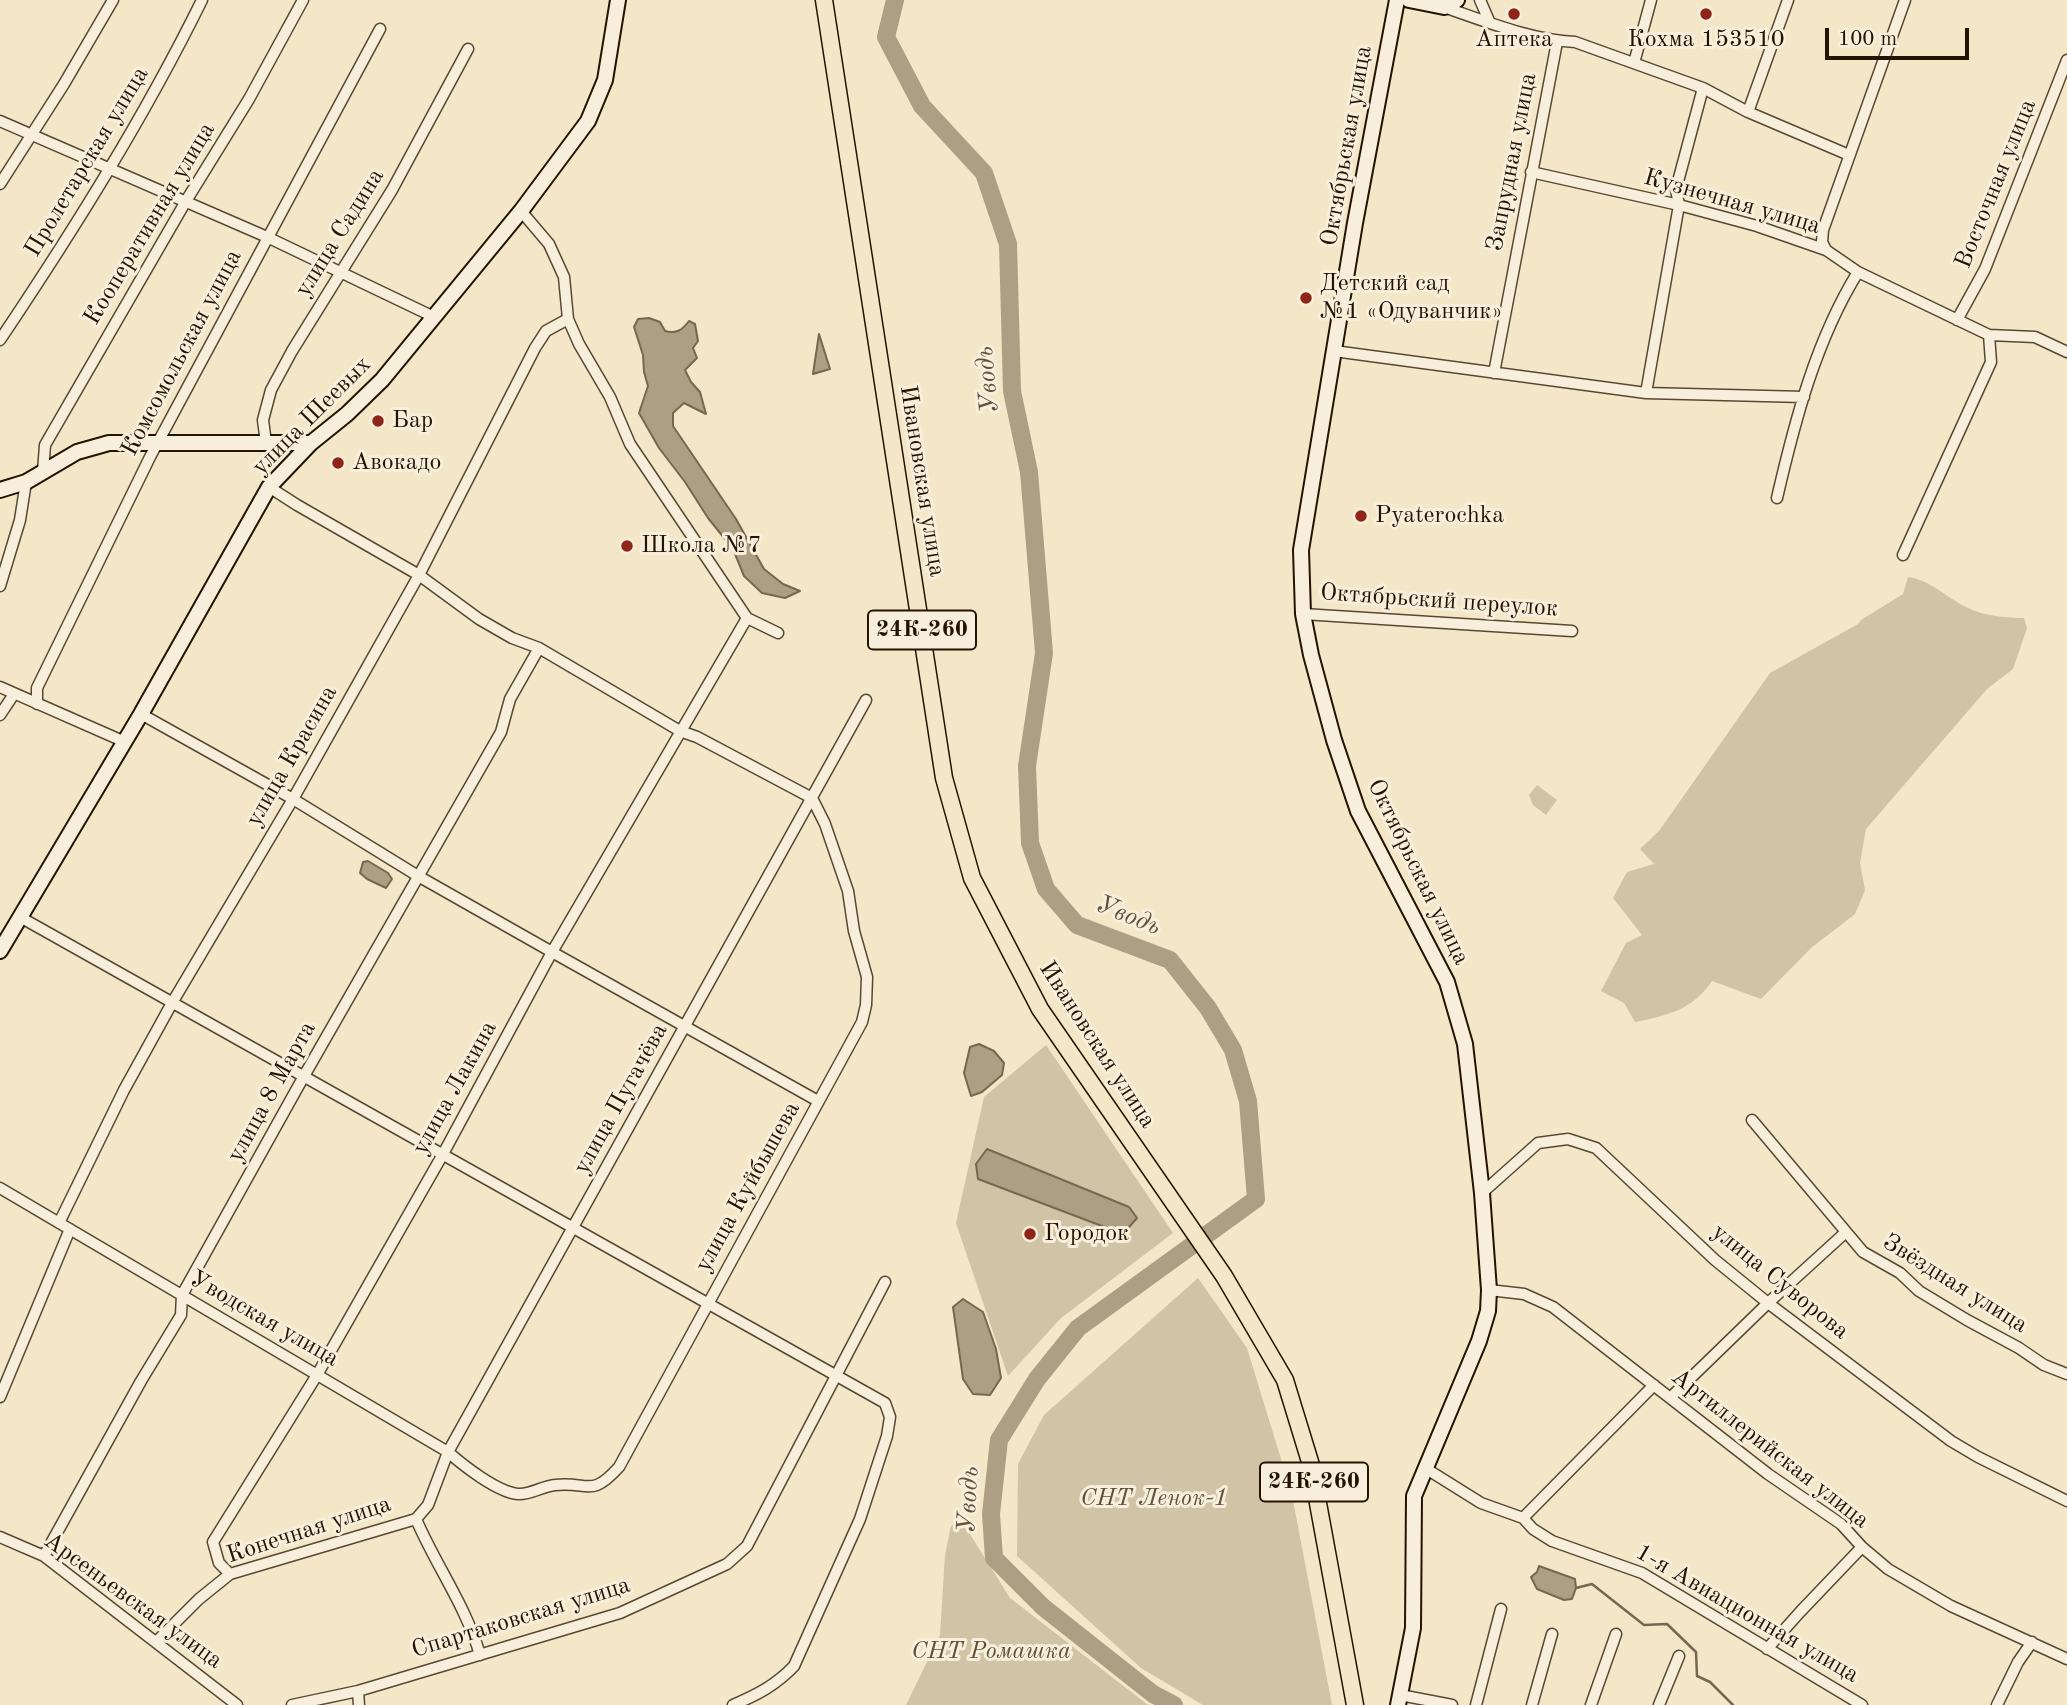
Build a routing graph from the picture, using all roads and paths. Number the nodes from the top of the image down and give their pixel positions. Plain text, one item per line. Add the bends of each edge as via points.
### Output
1 (113, 0) edge
2 (202, 0) edge
3 (303, 0) edge
4 (618, 0) edge
5 (824, 0) edge
6 (1397, 0) edge
7 (1409, 0) edge
8 (1479, 0) edge
9 (1651, 0) edge
10 (1788, 0) edge
11 (1905, 0) edge
12 (1450, 3) edge
13 (1490, 23) junction
14 (380, 29) dead end
15 (1557, 42) junction
16 (468, 49) dead end
17 (2067, 61) edge
18 (1634, 63) junction
19 (1703, 88) junction
20 (2062, 92) edge
21 (1748, 112) junction
22 (0, 121) edge
23 (32, 134) junction
24 (1849, 155) junction
25 (108, 168) junction
26 (1531, 172) junction
27 (0, 184) edge
28 (186, 201) junction
29 (1679, 205) junction
30 (521, 211) junction
31 (267, 237) junction
32 (1826, 250) junction
33 (1858, 272) junction
34 (340, 273) junction
35 (434, 317) junction
36 (568, 318) junction
37 (1957, 320) junction
38 (1989, 335) junction
39 (0, 340) edge
40 (1334, 351) junction
41 (2067, 352) edge
42 (1494, 373) junction
43 (1646, 393) junction
44 (1804, 397) junction
45 (159, 443) junction
46 (266, 443) junction
47 (311, 443) junction
48 (43, 472) junction
49 (26, 482) junction
50 (269, 487) junction
51 (0, 490) edge
52 (1777, 498) dead end
53 (1903, 555) dead end
54 (419, 575) junction
55 (0, 586) edge
56 (1303, 614) junction
57 (747, 618) junction
58 (1572, 631) dead end
59 (778, 633) dead end
60 (539, 648) junction
61 (0, 687) edge
62 (14, 694) junction
63 (866, 700) dead end
64 (37, 704) junction
65 (141, 714) junction
66 (0, 715) edge
67 (680, 731) junction
68 (125, 742) junction
69 (812, 798) junction
70 (293, 799) junction
71 (418, 876) junction
72 (20, 917) junction
73 (0, 951) edge
74 (552, 952) junction
75 (172, 1003) junction
76 (686, 1026) junction
77 (304, 1076) junction
78 (818, 1101) junction
79 (1752, 1120) dead end
80 (443, 1154) junction
81 (0, 1188) edge
82 (1482, 1193) junction
83 (60, 1223) junction
84 (573, 1228) junction
85 (70, 1229) junction
86 (1846, 1232) junction
87 (885, 1282) dead end
88 (1489, 1290) junction
89 (182, 1295) junction
90 (708, 1303) junction
91 (1768, 1303) junction
92 (2067, 1374) edge
93 (317, 1375) junction
94 (836, 1375) junction
95 (1654, 1385) junction
96 (0, 1397) edge
97 (1670, 1398) junction
98 (448, 1452) junction
99 (1425, 1468) junction
100 (504, 1490) joint
101 (2067, 1500) edge
102 (1523, 1518) junction
103 (416, 1519) junction
104 (0, 1537) edge
105 (1862, 1547) junction
106 (44, 1556) junction
107 (230, 1574) junction
108 (1501, 1609) dead end
109 (1552, 1634) dead end
110 (1616, 1634) dead end
111 (156, 1642) junction
112 (2032, 1642) junction
113 (1768, 1650) junction
114 (480, 1654) junction
115 (1679, 1656) dead end
116 (2067, 1659) edge
117 (358, 1691) junction
118 (1399, 1700) edge
119 (237, 1705) edge
120 (292, 1705) edge
121 (359, 1705) edge
122 (733, 1705) edge
123 (1355, 1705) edge
124 (1452, 1705) edge
125 (1476, 1705) edge
126 (1532, 1705) edge
127 (1591, 1705) edge
128 (1659, 1705) edge
129 (1862, 1705) edge
130 (1997, 1705) edge

1 - 23 street
2 - 25 street, Пролетарская улица
3 - 28 street, Кооперативная улица
4 - 30 street, улица Шеевых via 606,80 587,121
5 - 123 main road, Ивановская улица / 24К-260 via 944,778 972,878 1040,1009 1224,1276 1285,1380 1311,1465
6 - 40 street, Октябрьская улица
7 - 12 street
8 - 13 street
9 - 18 street
10 - 21 street
11 - 24 street
12 - 13 street
13 - 15 street
14 - 31 street, Комсомольская улица
15 - 18 street via 1575,42
15 - 26 street, Запрудная улица
16 - 34 street, улица Садина via 392,190
17 - 20 street, Восточная улица
18 - 19 street
19 - 21 street
19 - 29 street via 1676,189
20 - 37 street, Восточная улица via 1985,270
21 - 24 street
22 - 23 street
23 - 25 street
23 - 27 street
24 - 32 street via 1823,230
25 - 28 street
25 - 39 street, Пролетарская улица
26 - 29 street, Кузнечная улица
26 - 42 street, Запрудная улица
28 - 31 street
28 - 48 street, Кооперативная улица via 45,445
29 - 32 street, Кузнечная улица
29 - 43 street
30 - 35 street, улица Шеевых
30 - 36 street via 549,244 564,277
31 - 34 street
31 - 45 street, Комсомольская улица
32 - 33 street, Кузнечная улица
33 - 37 street, Кузнечная улица
33 - 44 street via 1837,307
34 - 35 street
34 - 46 street, улица Садина via 271,390 263,420
35 - 47 street, улица Шеевых via 366,397
36 - 54 street, улица Красина via 546,331 535,348
36 - 57 street via 630,444
37 - 38 street, Кузнечная улица
38 - 41 street, Кузнечная улица via 2035,337
38 - 53 street via 1990,362
40 - 42 street
40 - 56 street, Октябрьская улица via 1301,550
42 - 43 street
43 - 44 street
44 - 52 street
45 - 46 street
45 - 48 street via 109,443 77,452
45 - 64 street, Комсомольская улица via 37,688
46 - 47 street
47 - 50 street, улица Шеевых
48 - 49 street
49 - 51 street
49 - 55 street
50 - 54 street
50 - 65 street, улица Шеевых
54 - 60 street via 479,619
54 - 70 street, улица Красина
56 - 58 street, Октябрьский переулок
56 - 82 street, Октябрьская улица via 1334,740 1358,811 1447,982 1465,1044
57 - 59 street
57 - 67 street, улица Лакина
60 - 67 street
60 - 71 street, улица 8 Марта via 510,699 501,732
61 - 62 street
62 - 64 street
62 - 66 street
63 - 69 street, улица Пугачёва
64 - 68 street
65 - 68 street, улица Шеевых
65 - 70 street
67 - 69 street
67 - 74 street, улица Лакина
68 - 72 street, улица Шеевых
69 - 76 street, улица Пугачёва
69 - 78 street, улица Куйбышева via 848,891 867,977 862,1022
70 - 71 street
70 - 75 street, улица Красина
71 - 74 street
71 - 77 street, улица 8 Марта
72 - 73 street, улица Шеевых
72 - 75 street
74 - 76 street
74 - 80 street, улица Лакина
75 - 77 street
75 - 83 street, улица Красина
76 - 78 street
76 - 84 street, улица Пугачёва
77 - 80 street
77 - 89 street, улица 8 Марта
78 - 90 street, улица Куйбышева
79 - 86 street, Звёздная улица
80 - 84 street
80 - 93 street, улица Лакина
81 - 83 street, Уводская улица
82 - 88 street, Октябрьская улица
82 - 91 street, улица Суворова via 1538,1143 1568,1139 1596,1148 1715,1260
83 - 85 street, Уводская улица
84 - 90 street
84 - 98 street, улица Пугачёва
85 - 89 street, Уводская улица
85 - 96 street
86 - 91 street
86 - 92 street, Звёздная улица via 1863,1252 1900,1273 1919,1291
87 - 94 street, Спартаковская улица
88 - 95 street, Артиллерийская улица via 1524,1294 1553,1307
88 - 99 street, Октябрьская улица via 1479,1341
89 - 93 street, Уводская улица
89 - 106 street, улица 8 Марта via 181,1315
90 - 94 street
90 - 100 street, улица Куйбышева via 619,1467 606,1482 587,1488 557,1484 520,1494
91 - 97 street
91 - 101 street, улица Суворова via 1951,1441
93 - 98 street, Уводская улица
93 - 107 street, улица Лакина via 214,1542 219,1563
94 - 114 street, Спартаковская улица via 747,1546 727,1564 620,1613
94 - 122 street via 885,1403 890,1417 887,1436 860,1519 794,1666 779,1682
95 - 97 street, Артиллерийская улица
95 - 102 street
97 - 105 street, Артиллерийская улица via 1842,1524
98 - 100 street, Уводская улица
98 - 103 street, улица Пугачёва via 428,1505
99 - 102 street, 1-я Авиационная улица via 1481,1503
99 - 118 street, Октябрьская улица via 1414,1496 1413,1628
102 - 113 street, 1-я Авиационная улица via 1552,1541 1642,1573
103 - 107 street, Конечная улица
103 - 114 street
104 - 106 street, Арсеньевская улица
105 - 112 street, Артиллерийская улица via 1888,1569 1951,1605
105 - 113 street
106 - 111 street, Арсеньевская улица
107 - 111 street, Конечная улица
108 - 125 street
109 - 126 street
110 - 127 street
111 - 119 street, Арсеньевская улица
112 - 116 street, Артиллерийская улица
112 - 130 street
113 - 129 street, 1-я Авиационная улица
114 - 117 street, Спартаковская улица
115 - 128 street
117 - 120 street, Спартаковская улица
117 - 121 street
118 - 124 street

